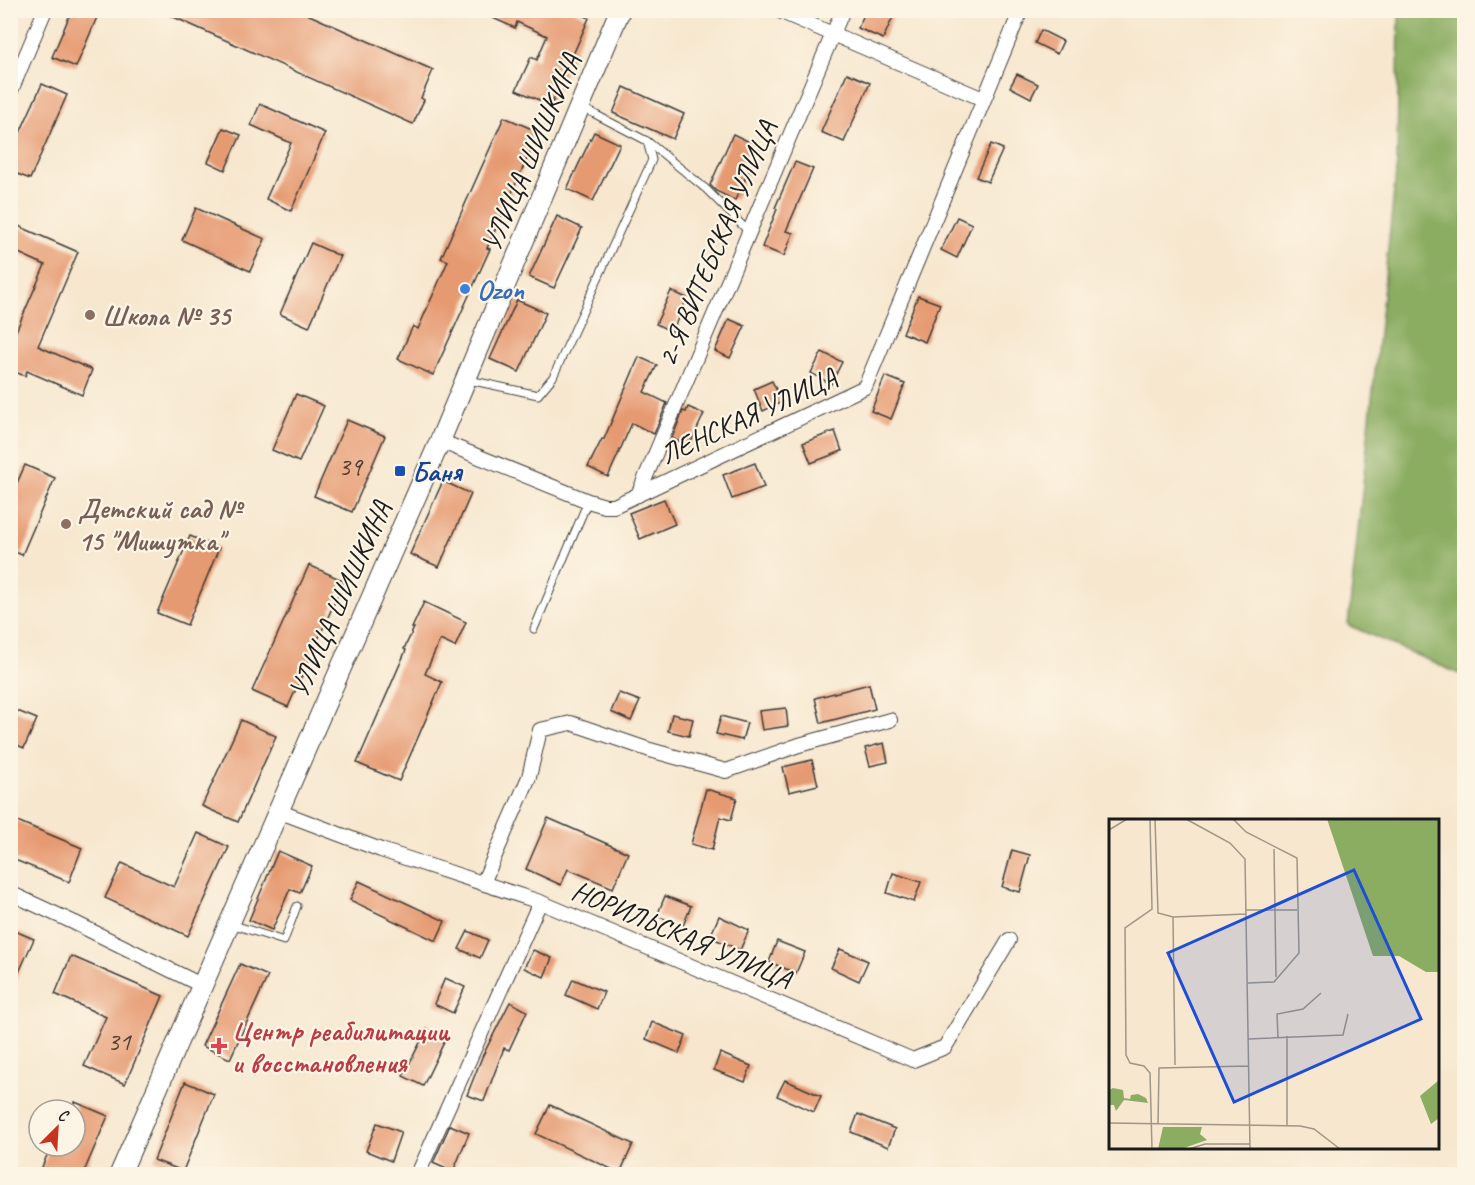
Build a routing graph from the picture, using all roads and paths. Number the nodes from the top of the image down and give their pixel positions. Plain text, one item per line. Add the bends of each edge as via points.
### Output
1 (45, 10) edge
2 (620, 10) edge
3 (777, 10) edge
4 (843, 10) edge
5 (1021, 10) edge
6 (833, 34) junction
7 (10, 93) edge
8 (983, 99) junction
9 (579, 106) junction
10 (647, 141) junction
11 (748, 231) junction
12 (466, 380) junction
13 (441, 441) junction
14 (638, 495) junction
15 (588, 501) junction
16 (534, 629) dead end
17 (890, 720) dead end
18 (278, 811) junction
19 (483, 883) junction
20 (10, 893) edge
21 (540, 902) junction
22 (297, 906) dead end
23 (228, 923) junction
24 (1009, 940) dead end
25 (201, 986) junction
26 (120, 1174) edge
27 (418, 1174) edge

1 - 7 street
2 - 9 main road, УЛИЦА ШИШКИНА
3 - 6 street
4 - 6 street, 2-Я ВИТЕБСКАЯ УЛИЦА
5 - 8 street, ЛЕНСКАЯ УЛИЦА
6 - 8 street
6 - 11 street, 2-Я ВИТЕБСКАЯ УЛИЦА
8 - 14 street, ЛЕНСКАЯ УЛИЦА via 865,387
9 - 10 lane
9 - 12 main road, УЛИЦА ШИШКИНА
10 - 11 lane via 706,189
10 - 12 lane via 652,160 553,377 538,395
11 - 14 street, 2-Я ВИТЕБСКАЯ УЛИЦА
12 - 13 main road, УЛИЦА ШИШКИНА
13 - 15 street, ЛЕНСКАЯ УЛИЦА
13 - 18 main road, УЛИЦА ШИШКИНА
14 - 15 street, ЛЕНСКАЯ УЛИЦА via 614,506
15 - 16 lane
17 - 19 street via 799,745 726,771 571,723 540,730 529,777
18 - 19 street, НОРИЛЬСКАЯ УЛИЦА
18 - 23 main road, УЛИЦА ШИШКИНА
19 - 21 street, НОРИЛЬСКАЯ УЛИЦА
20 - 25 street
21 - 24 street, НОРИЛЬСКАЯ УЛИЦА via 914,1060 945,1047
21 - 27 street
22 - 23 lane via 284,941
23 - 25 main road, УЛИЦА ШИШКИНА
25 - 26 main road, УЛИЦА ШИШКИНА

